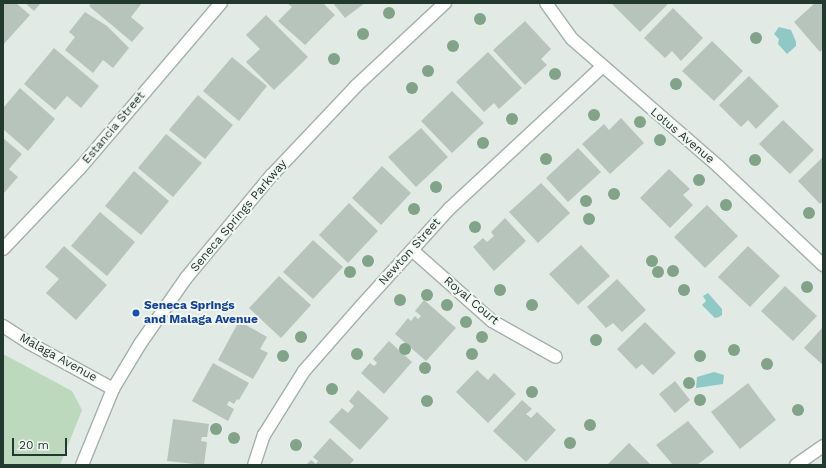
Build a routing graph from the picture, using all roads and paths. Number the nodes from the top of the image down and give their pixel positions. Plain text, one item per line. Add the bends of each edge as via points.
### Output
1 (221, 3) edge
2 (445, 3) edge
3 (546, 3) edge
4 (602, 67) junction
5 (3, 249) edge
6 (412, 250) junction
7 (823, 266) edge
8 (3, 326) edge
9 (556, 357) dead end
10 (113, 389) junction
11 (823, 446) edge
12 (82, 465) edge
13 (254, 465) edge
14 (796, 465) edge

1 - 5 street, Estancia Street via 80,168
2 - 10 street, Seneca Springs Parkway via 356,86 271,176 186,278 140,344
3 - 4 street, Lotus Avenue via 572,39
4 - 6 street, Newton Street via 449,209
4 - 7 street, Lotus Avenue via 719,167
6 - 9 street, Royal Court via 492,320
6 - 13 street, Newton Street via 304,371 264,435
8 - 10 street, Malaga Avenue
10 - 12 street, Seneca Springs Parkway
11 - 14 street

